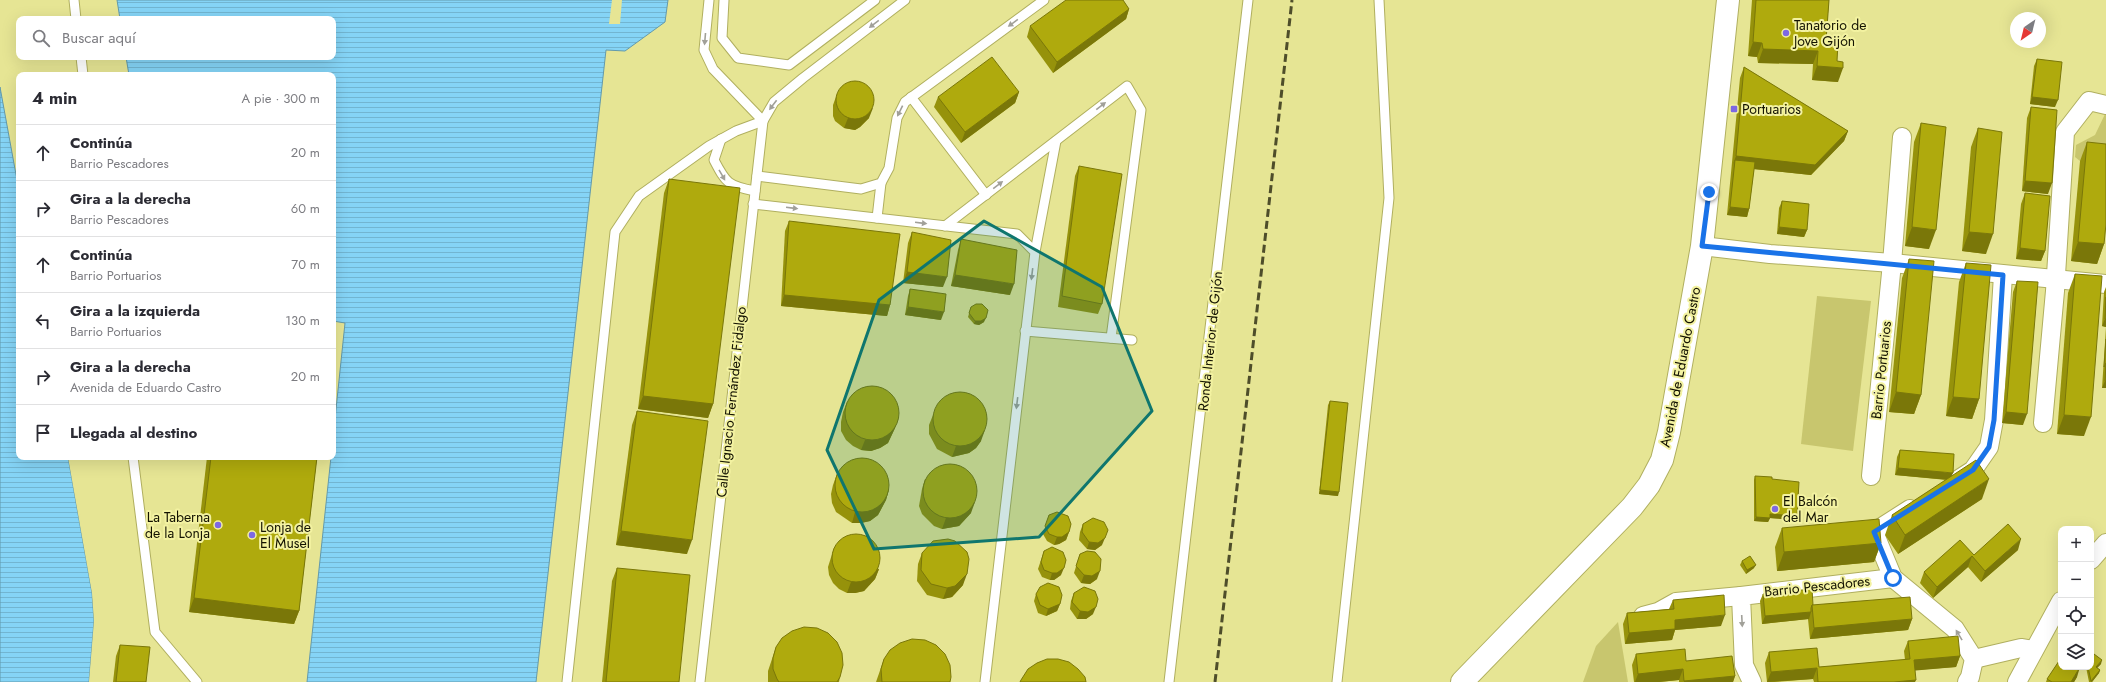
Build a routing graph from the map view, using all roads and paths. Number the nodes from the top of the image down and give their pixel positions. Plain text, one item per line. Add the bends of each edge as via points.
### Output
1 (74, 0) edge
2 (709, 0) edge
3 (724, 0) edge
4 (875, 0) edge
5 (905, 0) edge
6 (1044, 0) edge
7 (1248, 0) edge
8 (1379, 0) edge
9 (1728, 0) edge
10 (76, 16) edge
11 (81, 60) edge
12 (83, 72) edge
13 (911, 98) junction
14 (2106, 105) edge
15 (763, 121) junction
16 (1902, 137) dead end
17 (721, 139) junction
18 (1056, 141) junction
19 (757, 176) junction
20 (881, 183) junction
21 (755, 191) junction
22 (986, 195) junction
23 (753, 204) junction
24 (877, 218) junction
25 (945, 226) junction
26 (1702, 246) junction
27 (1034, 252) junction
28 (1892, 263) junction
29 (2003, 275) junction
30 (2056, 279) junction
31 (2106, 284) edge
32 (1026, 331) junction
33 (1112, 338) junction
34 (1132, 340) dead end
35 (2043, 423) dead end
36 (133, 460) edge
37 (1871, 476) dead end
38 (1947, 486) edge
39 (1927, 499) edge
40 (2106, 543) edge
41 (2094, 557) edge
42 (1893, 578) junction
43 (1740, 596) junction
44 (2058, 606) edge
45 (1643, 616) edge
46 (2034, 650) junction
47 (1974, 659) junction
48 (197, 682) edge
49 (567, 682) edge
50 (700, 682) edge
51 (985, 682) edge
52 (1169, 682) edge
53 (1337, 682) edge
54 (1462, 682) edge
55 (1752, 682) edge
56 (1967, 682) edge
57 (2017, 682) edge

1 - 10 lane
2 -> 15 lane via 704,50 713,69
3 - 4 lane via 722,38 738,58 789,65
5 -> 15 lane via 774,102
6 -> 13 lane
7 - 52 lane, Ronda Interior de Gijón
8 - 53 lane via 1389,198
9 - 26 street, Avenida de Eduardo Castro
11 - 12 lane
13 -> 20 lane via 905,102 897,118 889,168
13 - 22 lane
14 - 30 street via 2089,101 2065,132
15 - 17 lane
15 - 19 lane, Calle Ignacio Fernández Fidalgo
16 - 28 street, Barrio Portuarios
17 -> 21 lane via 714,160 724,180 737,188
17 - 49 lane via 639,196 615,232
22 -> 18 lane
18 - 27 lane
18 -> 33 lane via 1127,86 1141,110
19 - 20 lane via 861,189
19 - 21 lane, Calle Ignacio Fernández Fidalgo
20 - 24 lane
21 - 23 lane, Calle Ignacio Fernández Fidalgo
22 - 25 lane
23 -> 24 lane
23 - 50 lane, Calle Ignacio Fernández Fidalgo
24 -> 25 lane
25 - 27 lane via 1017,234
26 - 28 street
26 - 54 street, Avenida de Eduardo Castro via 1669,432 1662,460 1649,485 1613,529
27 -> 32 lane
28 - 29 street
28 - 37 street, Barrio Portuarios
29 - 30 street
29 - 38 street via 1994,420 1989,447 1973,470
30 - 31 street
30 - 35 street
32 - 33 lane
32 -> 51 lane
33 - 34 lane
36 - 48 lane via 155,632
39 - 42 street, Barrio Pescadores via 1866,533
40 - 41 street
42 - 43 street, Barrio Pescadores
47 -> 42 street, Barrio Pescadores via 1955,629
43 - 45 street, Barrio Pescadores via 1676,602 1658,612
43 -> 55 street via 1744,665
44 - 46 street
46 - 47 street via 2022,648
46 - 57 street
47 - 56 street

